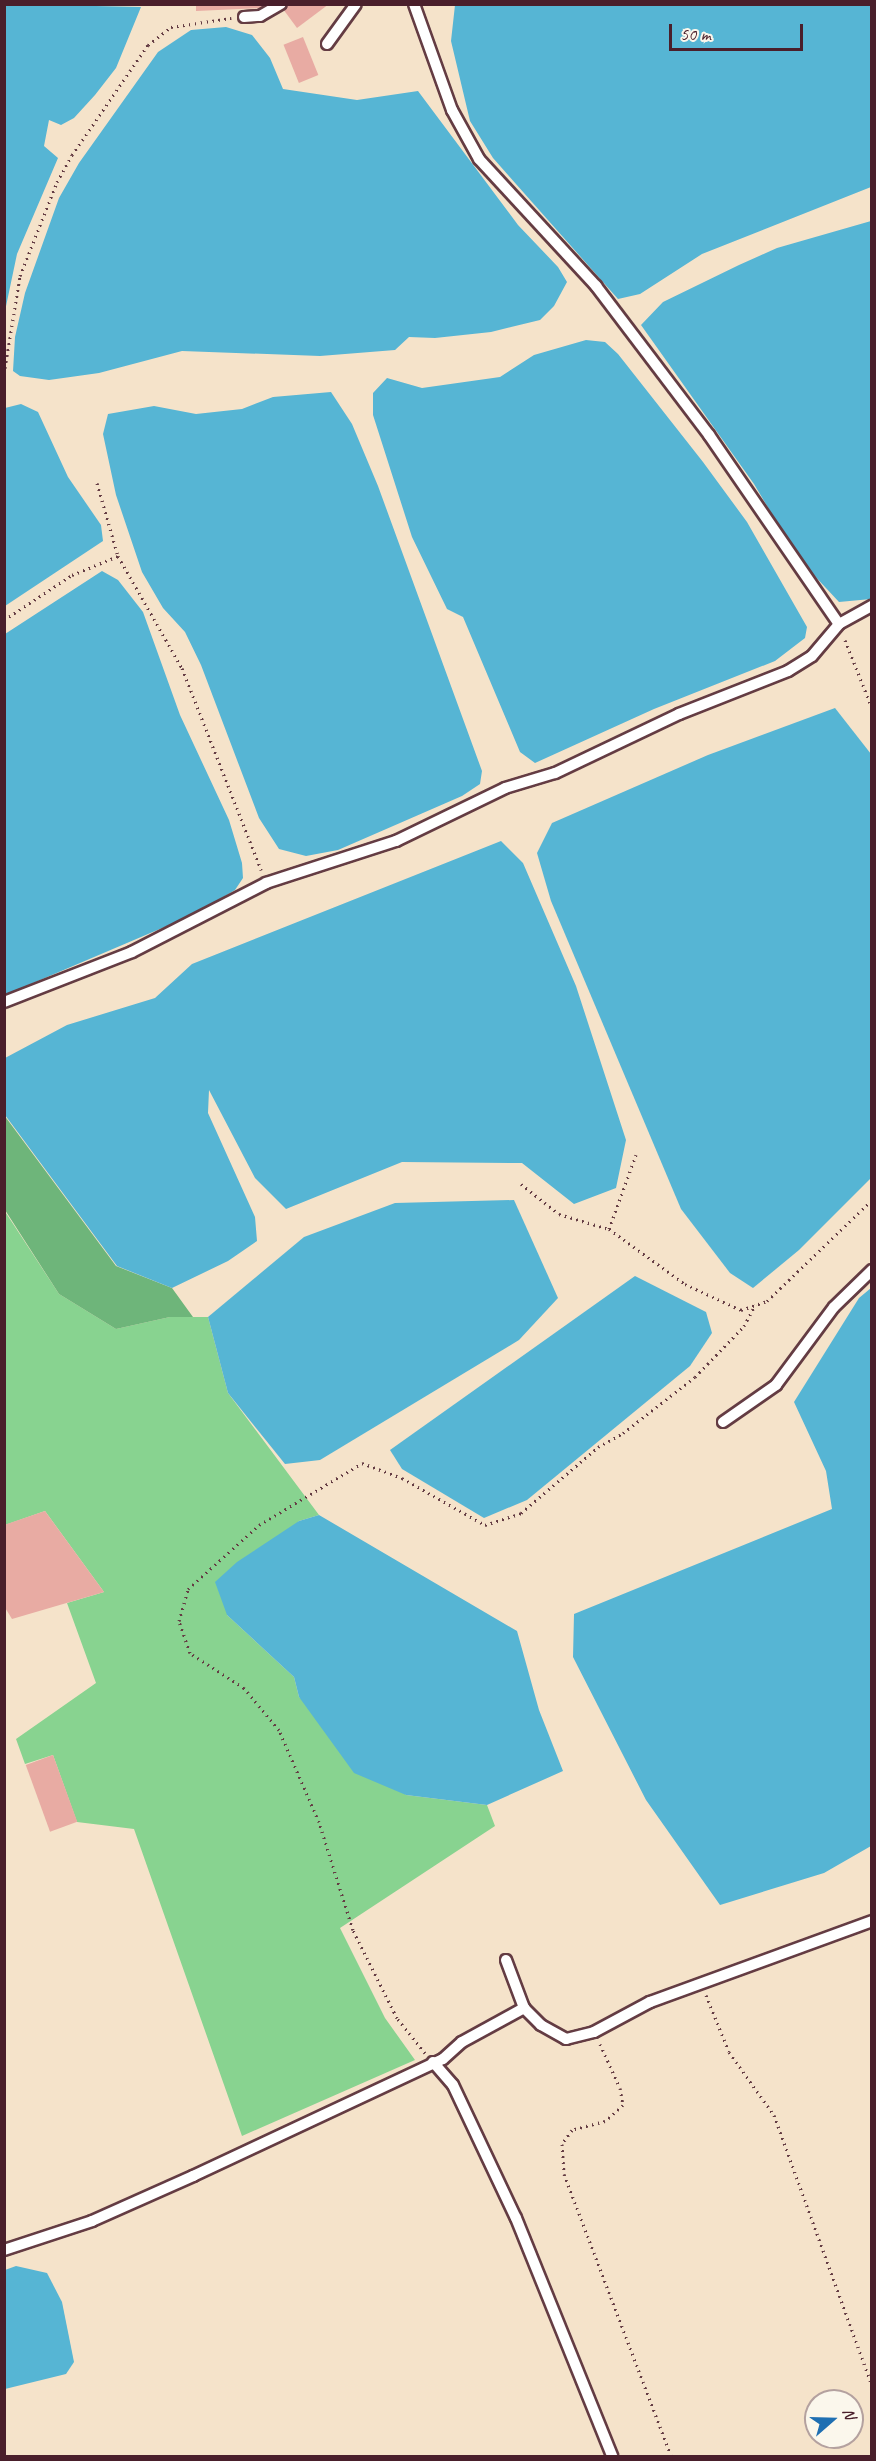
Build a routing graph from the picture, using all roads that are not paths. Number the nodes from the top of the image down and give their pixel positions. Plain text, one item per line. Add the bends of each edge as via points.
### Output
1 (280, 4) edge
2 (356, 4) edge
3 (414, 4) edge
4 (244, 18) road end
5 (327, 44) dead end
6 (872, 606) edge
7 (839, 624) junction
8 (4, 1002) edge
9 (872, 1270) edge
10 (723, 1422) dead end
11 (872, 1921) edge
12 (506, 1960) dead end
13 (524, 2008) junction
14 (433, 2062) junction
15 (4, 2250) edge
16 (612, 2457) edge

1 - 4 lane via 260,16
2 - 5 lane
3 - 7 lane via 452,110 479,159 617,312 709,435
6 - 7 lane
7 - 8 lane via 812,656 788,671 679,714 555,773 505,788 396,841 266,883 132,952
9 - 10 lane via 834,1307 776,1385
11 - 13 lane via 650,2002 594,2032 566,2039 541,2025
12 - 13 lane
13 - 14 lane
14 - 15 lane via 92,2221
14 - 16 lane via 453,2085 516,2217

